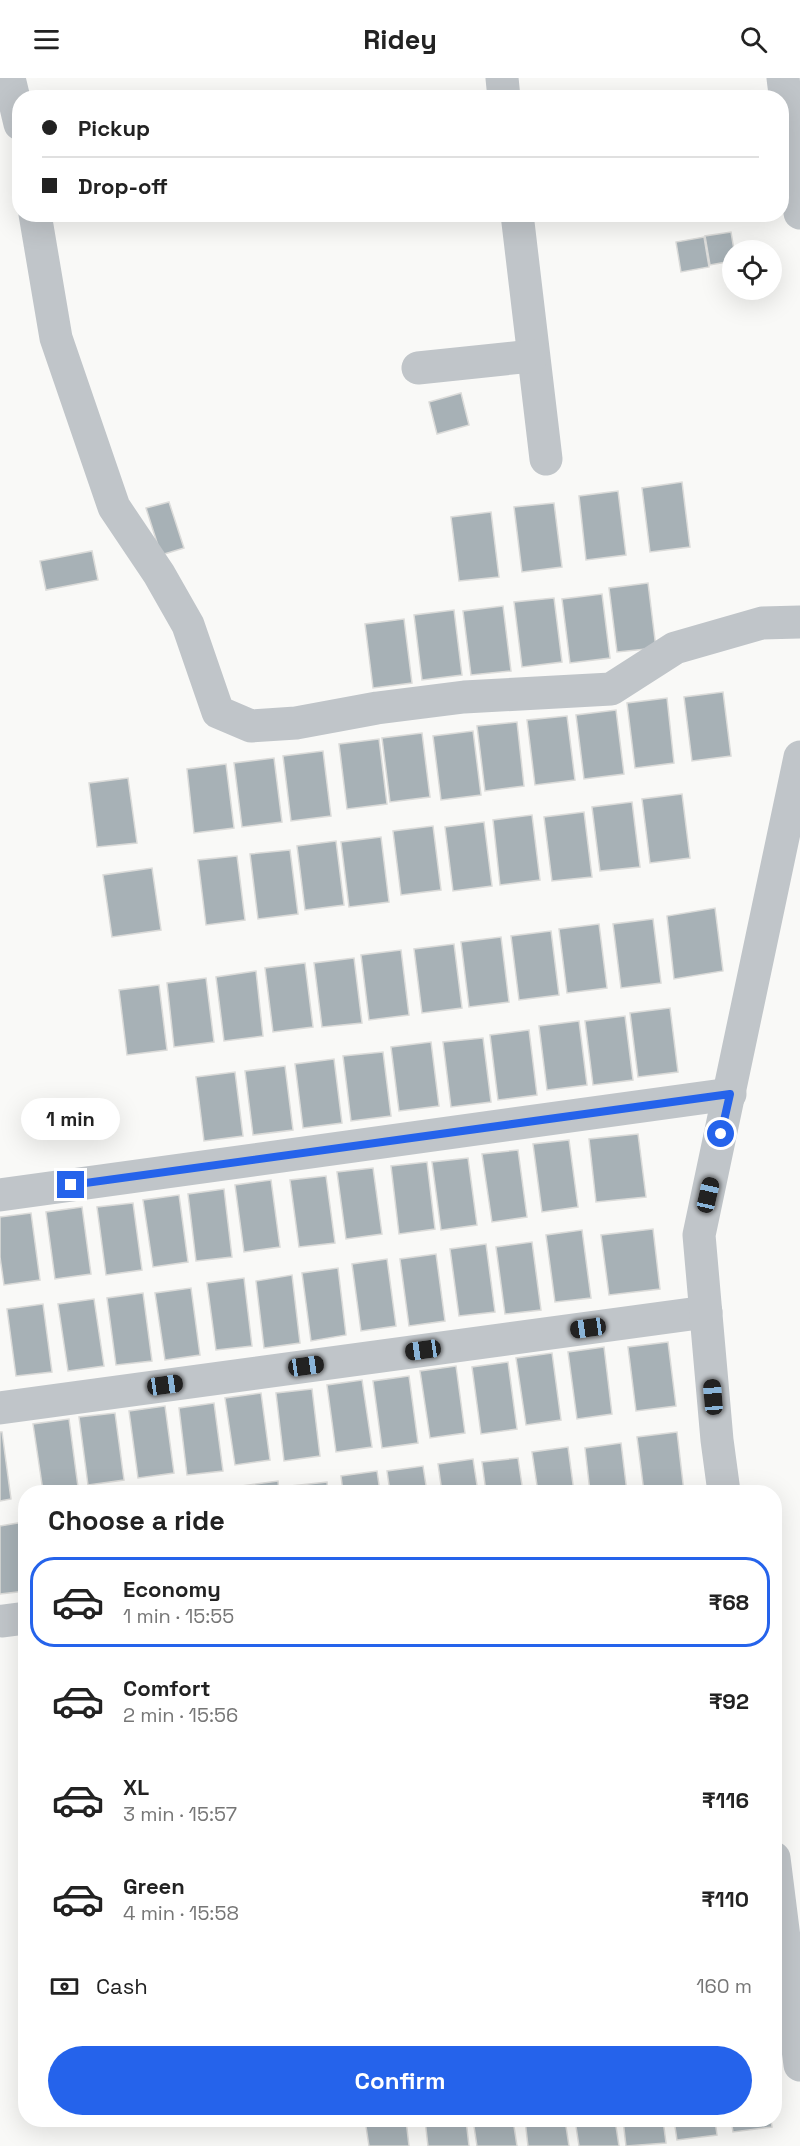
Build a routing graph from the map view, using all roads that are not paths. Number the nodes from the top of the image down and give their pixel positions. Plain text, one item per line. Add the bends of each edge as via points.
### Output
1 (789, 126) edge
2 (800, 213) edge
3 (36, 222) edge
4 (518, 222) edge
5 (532, 356) junction
6 (418, 368) dead end
7 (546, 459) dead end
8 (800, 622) edge
9 (800, 757) edge
10 (730, 1094) junction
11 (0, 1195) edge
12 (706, 1312) junction
13 (0, 1408) edge
14 (723, 1485) edge
15 (782, 1960) edge
16 (800, 2065) edge

1 - 2 street
3 - 8 street via 56,338 114,507 188,625 218,712 251,726 296,723 464,697 611,689 675,648 762,623
4 - 5 street
5 - 6 street
5 - 7 street
9 - 10 street
10 - 11 street
10 - 12 street via 699,1235
12 - 13 street
12 - 14 street
15 - 16 street

